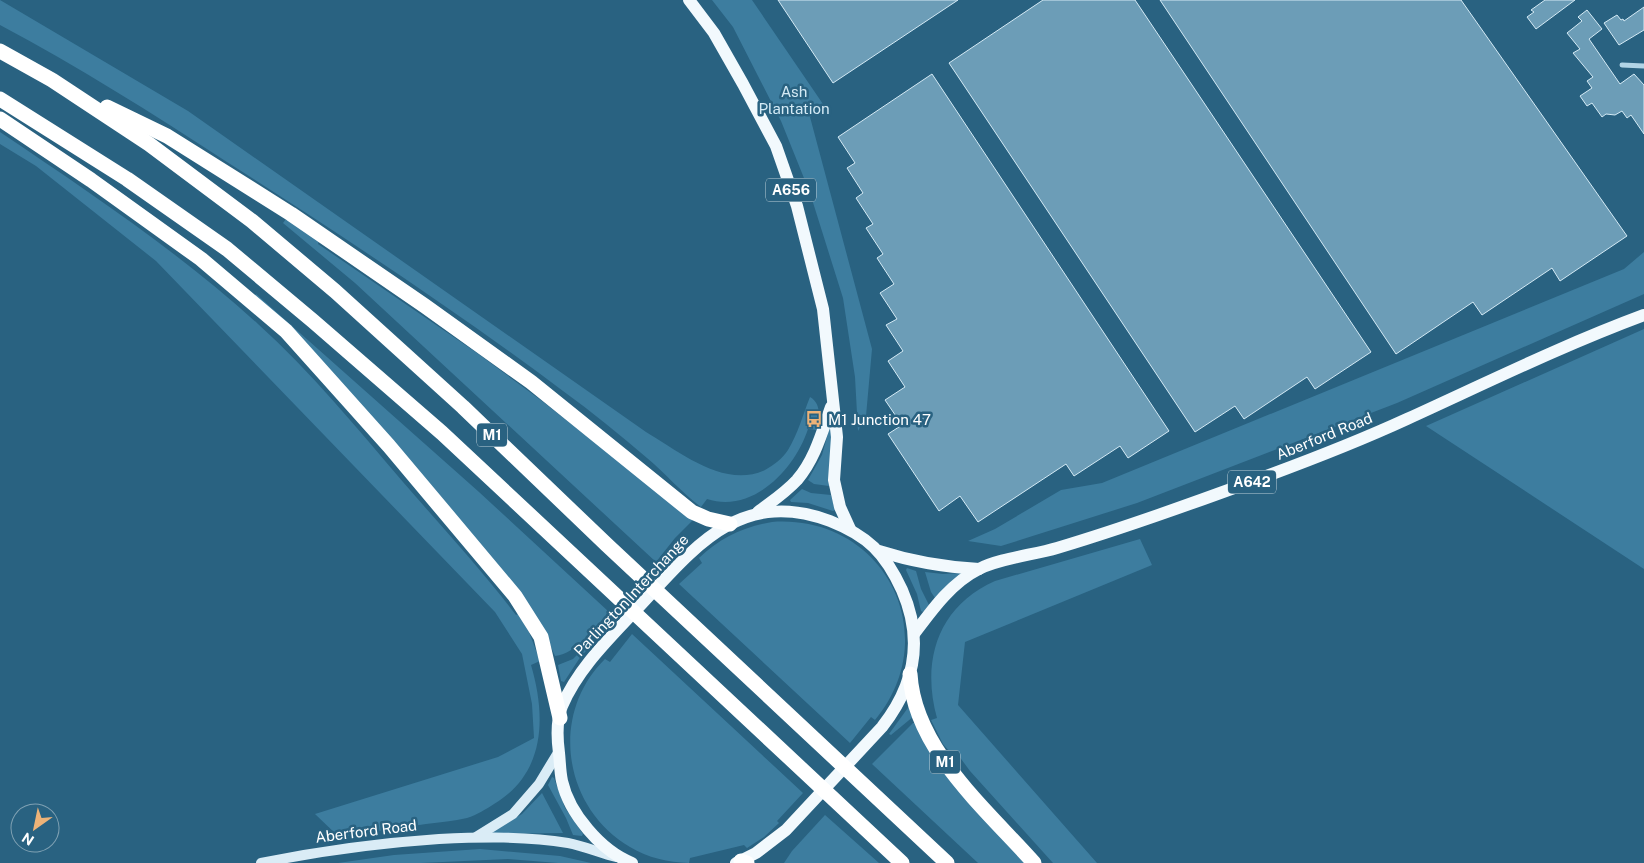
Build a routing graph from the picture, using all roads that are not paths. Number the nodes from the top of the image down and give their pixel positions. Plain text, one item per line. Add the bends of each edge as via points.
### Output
1 (689, 0) edge
2 (0, 51) edge
3 (1622, 65) dead end
4 (1644, 66) edge
5 (52, 80) junction
6 (0, 99) edge
7 (0, 119) edge
8 (1644, 315) edge
9 (832, 402) junction
10 (758, 512) junction
11 (730, 524) junction
12 (850, 529) junction
13 (879, 551) junction
14 (979, 569) junction
15 (914, 634) junction
16 (910, 674) junction
17 (560, 718) junction
18 (559, 751) junction
19 (475, 837) junction
20 (618, 858) junction
21 (741, 862) edge
22 (261, 863) edge
23 (632, 863) edge
24 (902, 863) edge
25 (947, 863) edge
26 (1034, 863) edge

1 - 9 main road, A656 via 714,32 776,146 811,257 823,309
2 - 5 highway, M1
3 - 4 street
5 - 11 highway via 167,136 291,214 531,382 692,512
5 - 25 highway, M1 via 149,144 252,221 335,291
6 - 24 highway, M1 via 127,179 219,244 313,321 442,433
7 - 17 highway via 92,180 201,259 286,332 389,446 515,596 541,637
8 - 14 main road, Aberford Road / A642 via 1300,464 1161,515
9 - 10 main road, A656 via 807,466 788,489
9 - 12 main road, A656 via 836,437 834,480 840,507
10 - 11 main road, Parlington Interchange
10 - 12 main road, Parlington Interchange via 813,514
11 - 17 main road, Parlington Interchange via 693,550 599,650 578,675
12 - 13 main road, Parlington Interchange
13 - 14 main road, Aberford Road / A642 via 921,563
13 - 15 main road, Parlington Interchange via 896,576 908,604
14 - 15 main road, Aberford Road / A642 via 944,596
15 - 16 main road, Parlington Interchange
16 - 21 main road, Parlington Interchange via 904,694 882,727 786,830
16 - 26 highway, M1 via 926,733 938,753
17 - 18 main road, Parlington Interchange via 557,731
18 - 19 main road, Aberford Road via 539,784 513,814
18 - 20 main road, Parlington Interchange via 562,782 574,810 590,832
19 - 20 main road, Aberford Road via 530,838 566,843
19 - 22 main road, Aberford Road via 387,842
20 - 23 main road, Parlington Interchange

